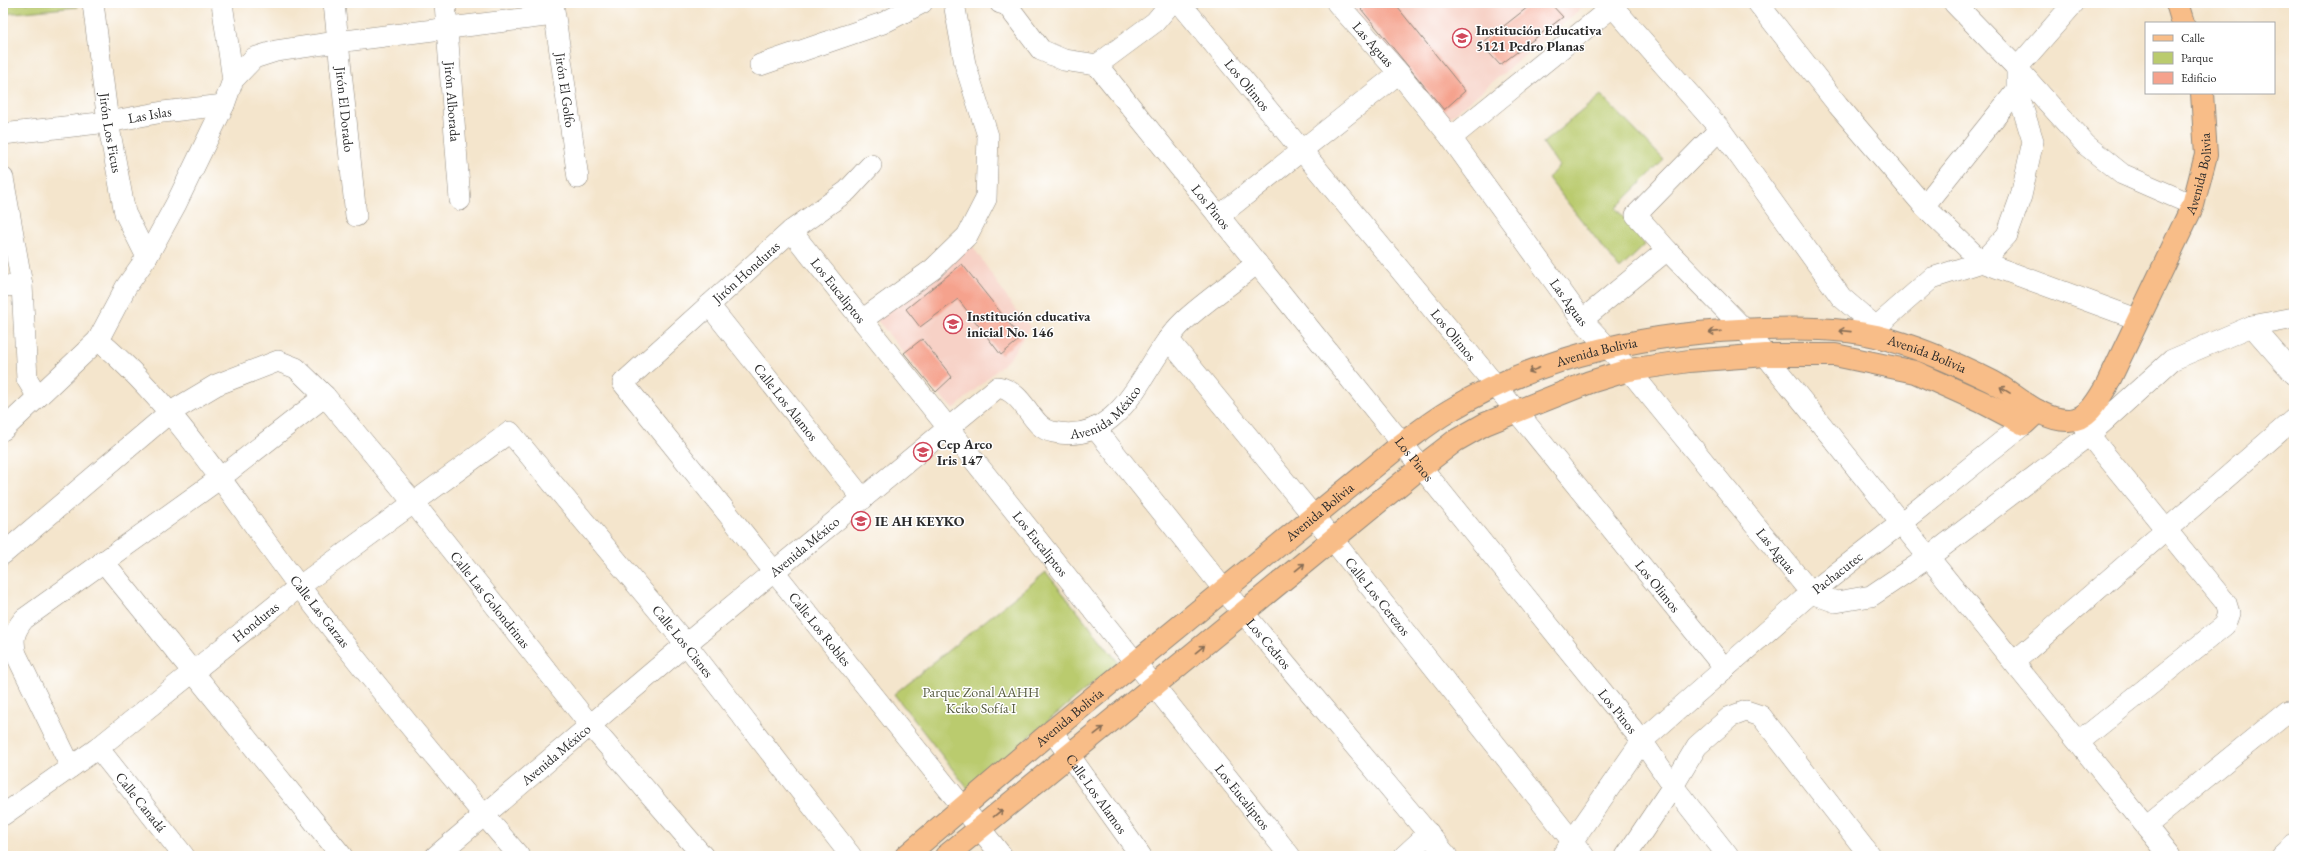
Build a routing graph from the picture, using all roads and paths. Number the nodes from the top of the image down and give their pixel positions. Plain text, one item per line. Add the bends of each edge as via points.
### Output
1 (94, 3) edge
2 (222, 3) edge
3 (334, 3) edge
4 (445, 3) edge
5 (921, 3) edge
6 (927, 3) edge
7 (954, 3) edge
8 (1000, 3) edge
9 (1171, 3) edge
10 (1180, 3) edge
11 (1337, 3) edge
12 (1758, 3) edge
13 (1954, 3) edge
14 (2074, 3) edge
15 (2177, 3) edge
16 (1615, 5) edge
17 (554, 9) edge
18 (2183, 22) edge
19 (448, 28) junction
20 (337, 42) junction
21 (760, 65) dead end
22 (1097, 65) junction
23 (2017, 68) junction
24 (1399, 73) junction
25 (233, 80) junction
26 (2017, 90) junction
27 (2202, 94) edge
28 (224, 105) junction
29 (108, 122) junction
30 (1720, 129) junction
31 (3, 134) edge
32 (1451, 138) junction
33 (1301, 151) junction
34 (871, 165) dead end
35 (3, 178) edge
36 (578, 178) dead end
37 (460, 200) dead end
38 (2193, 205) junction
39 (1924, 206) junction
40 (356, 216) dead end
41 (1219, 216) junction
42 (791, 231) junction
43 (1666, 250) junction
44 (147, 257) junction
45 (1982, 262) junction
46 (1257, 263) junction
47 (12, 286) edge
48 (709, 305) junction
49 (2294, 318) edge
50 (2137, 319) junction
51 (862, 320) junction
52 (1582, 320) junction
53 (2252, 326) junction
54 (1745, 330) junction
55 (1876, 332) junction
56 (1168, 339) junction
57 (98, 340) junction
58 (1610, 348) junction
59 (1766, 355) junction
60 (1629, 370) junction
61 (2294, 374) edge
62 (623, 382) joint
63 (1496, 386) junction
64 (325, 396) junction
65 (38, 398) junction
66 (1516, 410) junction
67 (169, 413) junction
68 (2031, 417) junction
69 (2294, 419) edge
70 (2084, 427) junction
71 (948, 428) junction
72 (1095, 428) junction
73 (3, 430) edge
74 (510, 432) joint
75 (1402, 444) junction
76 (1420, 468) junction
77 (219, 479) junction
78 (863, 499) junction
79 (413, 502) junction
80 (1314, 517) junction
81 (1902, 524) junction
82 (2166, 530) junction
83 (1333, 540) junction
84 (3, 554) edge
85 (1929, 557) junction
86 (103, 561) junction
87 (775, 572) junction
88 (300, 586) junction
89 (1225, 591) junction
90 (1811, 593) junction
91 (1244, 613) junction
92 (686, 644) junction
93 (2014, 662) junction
94 (1137, 663) junction
95 (1725, 669) junction
96 (192, 671) junction
97 (1155, 686) junction
98 (2288, 711) dead end
99 (590, 725) junction
100 (1052, 731) junction
101 (1642, 741) junction
102 (2079, 742) junction
103 (98, 748) junction
104 (1069, 754) junction
105 (71, 767) junction
106 (1673, 786) junction
107 (964, 807) junction
108 (3, 815) edge
109 (484, 816) junction
110 (2146, 826) junction
111 (980, 828) junction
112 (1429, 833) junction
113 (2294, 845) edge
114 (1573, 851) edge
115 (184, 856) edge
116 (342, 856) edge
117 (436, 856) edge
118 (519, 856) edge
119 (703, 856) edge
120 (851, 856) edge
121 (906, 856) edge
122 (946, 856) edge
123 (1002, 856) edge
124 (1141, 856) edge
125 (1290, 856) edge
126 (1404, 856) edge
127 (1447, 856) edge
128 (1626, 856) edge
129 (1728, 856) edge
130 (1870, 856) edge
131 (2170, 856) edge
132 (2282, 856) edge

1 - 29 street, Jirón Los Ficus
2 - 25 street
3 - 20 street, Jirón El Dorado
4 - 19 street, Jirón Alborada
5 - 6 street
5 - 21 street via 883,23
7 - 51 street via 965,64 988,136 986,199 967,236 933,269
8 - 22 street via 1007,5 1041,50 1064,60
9 - 22 street via 1155,22
10 - 33 street, Los Olimos
11 - 24 street, Las Aguas
12 - 39 street via 1838,105
13 - 23 street
14 - 23 street
15 - 18 main road
16 - 30 street
16 - 32 street
17 - 19 street
17 - 36 street, Jirón El Golfo
19 - 20 street
19 - 37 street, Jirón Alborada
20 - 25 street via 276,51 254,58
20 - 40 street, Jirón El Dorado
22 - 41 street, Los Pinos
23 - 26 street
23 - 38 street via 2086,145 2122,174
24 - 32 street, Las Aguas
24 - 33 street
25 - 28 street
26 - 39 street
26 - 45 street via 2033,141 2021,196 2007,235
27 - 38 main road, Avenida Bolivia via 2206,156
28 - 29 street, Las Islas
28 - 44 street
29 - 31 street, Las Islas
29 - 44 street, Jirón Los Ficus via 126,213
30 - 43 street via 1636,215
30 - 55 street via 1841,297
32 - 52 street, Las Aguas
33 - 41 street
33 - 63 street, Los Olimos
34 - 42 street, Jirón Honduras via 847,191
35 - 47 street
38 - 50 main road, Avenida Bolivia
39 - 45 street
41 - 46 street, Los Pinos
42 - 48 street, Jirón Honduras
42 - 51 street, Los Eucaliptos
43 - 52 street
43 - 54 street
44 - 57 street via 126,288
45 - 50 street
45 - 55 street via 1932,278
46 - 56 street, Avenida México via 1183,322
46 - 75 street, Los Pinos
47 - 65 street via 27,379
48 - 62 street, Jirón Honduras
48 - 78 street, Calle Los Alamos
49 - 53 street
50 - 70 main road, Avenida Bolivia via 2107,386 2094,405
51 - 71 street, Los Eucaliptos
52 - 58 street, Las Aguas
53 - 61 street
53 - 70 street via 2172,360
55 -> 54 main road, Avenida Bolivia via 1812,328
54 -> 58 main road, Avenida Bolivia via 1676,337
54 - 59 street
68 -> 55 main road, Avenida Bolivia via 1992,382
56 - 72 street, Avenida México via 1119,412
56 - 80 street, Calle Los Cerezos
57 - 65 street
57 - 67 street, Calle Las Garzas via 125,363
58 - 60 street, Las Aguas
58 -> 63 main road, Avenida Bolivia via 1538,369
59 - 60 main road, Avenida Bolivia via 1689,361
59 - 68 main road, Avenida Bolivia via 1835,355 1915,372 1982,402
59 - 81 street
60 - 66 main road, Avenida Bolivia
60 - 90 street, Las Aguas
62 - 87 street, Calle Los Robles
63 - 66 street, Los Olimos
63 - 75 main road, Avenida Bolivia via 1449,411
64 - 67 street, Calle Las Golondrinas via 288,364 278,360 216,385
64 - 77 street
64 - 79 street, Calle Las Golondrinas
65 - 73 street
66 - 76 main road, Avenida Bolivia via 1455,441
66 - 95 street, Los Olimos
67 - 77 street, Calle Las Garzas
67 - 84 street, Calle Las Golondrinas
68 - 70 main road, Avenida Bolivia via 2069,420
68 - 81 street, Pachacutec
69 - 82 street
70 - 82 street
70 - 85 street
71 - 72 street, Avenida México via 998,387 1007,389 1017,396 1040,424 1051,432 1082,432
71 - 78 street, Avenida México
71 - 94 street, Los Eucaliptos
72 - 89 street, Los Cedros
74 - 79 street, Honduras
74 - 92 street, Calle Los Cisnes
75 - 76 street, Los Pinos
75 - 80 main road, Avenida Bolivia
76 - 83 main road, Avenida Bolivia
76 - 101 street, Los Pinos
77 - 86 street
77 - 88 street, Calle Las Garzas
78 - 87 street, Avenida México
79 - 88 street, Honduras
79 - 99 street, Calle Las Golondrinas
80 - 83 street, Calle Los Cerezos
80 - 89 main road, Avenida Bolivia
81 - 85 street
81 - 90 street, Pachacutec
82 - 93 street
82 - 102 street via 2226,603 2229,613 2225,625
91 -> 83 main road, Avenida Bolivia
83 - 114 street, Calle Los Cerezos
85 - 90 street via 1871,596 1836,602
85 - 93 street
86 - 96 street
86 - 105 street via 24,619 16,629 12,641
87 - 92 street, Avenida México
87 - 107 street, Calle Los Robles
88 - 96 street, Honduras
88 - 109 street, Calle Las Garzas
89 - 91 street, Los Cedros
89 - 94 main road, Avenida Bolivia
90 - 95 street, Pachacutec
97 -> 91 main road, Avenida Bolivia
91 - 112 street, Los Cedros
92 - 99 street, Avenida México
92 - 120 street, Calle Los Cisnes
93 - 102 street
94 - 97 street, Los Eucaliptos
94 - 100 main road, Avenida Bolivia
95 - 101 street, Pachacutec
96 - 103 street, Honduras
96 - 116 street
104 -> 97 main road, Avenida Bolivia
97 - 125 street, Los Eucaliptos
98 - 110 street
99 - 109 street, Avenida México
99 - 119 street, Calle Las Golondrinas
100 - 104 street, Calle Los Alamos
100 - 107 main road, Avenida Bolivia
101 - 106 street, Los Pinos
101 - 114 street, Pachacutec
102 - 110 street
103 - 105 street, Honduras
103 - 115 street, Calle Canadá
111 -> 104 main road, Avenida Bolivia
104 - 124 street, Calle Los Alamos
105 - 108 street, Honduras
106 - 128 street
106 - 129 street, Los Pinos
106 - 130 street via 1697,746 1730,717 1746,711 1761,716
107 - 111 street, Calle Los Robles
107 - 121 main road, Avenida Bolivia
109 - 117 street, Avenida México
109 - 118 street, Calle Las Garzas
110 - 131 street
111 - 122 main road, Avenida Bolivia
111 - 123 street, Calle Los Robles
112 - 126 street
112 - 127 street, Los Cedros
113 - 132 street

